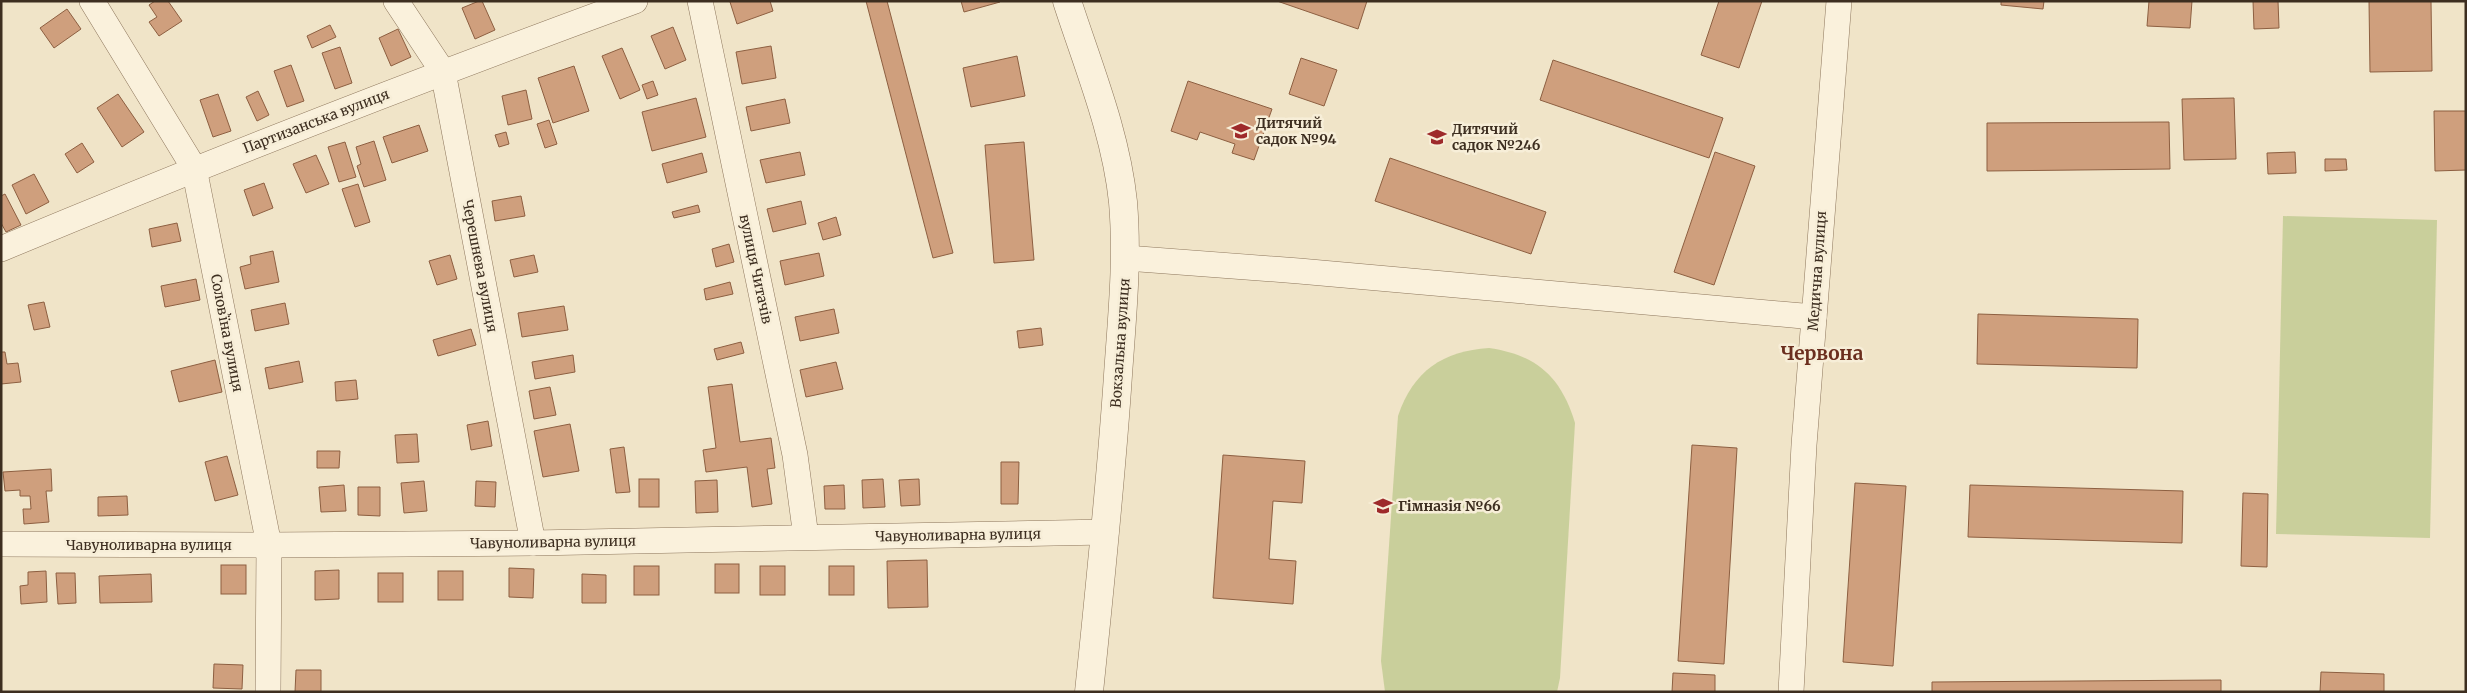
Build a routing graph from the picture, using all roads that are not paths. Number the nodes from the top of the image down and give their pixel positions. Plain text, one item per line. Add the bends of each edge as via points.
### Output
1 (92, 1) edge
2 (396, 1) edge
3 (635, 1) edge
4 (700, 1) edge
5 (1067, 1) edge
6 (1838, 1) edge
7 (443, 72) junction
8 (194, 168) junction
9 (1, 249) edge
10 (1126, 258) junction
11 (1814, 318) junction
12 (1106, 532) junction
13 (806, 537) junction
14 (533, 543) junction
15 (1, 544) edge
16 (269, 545) junction
17 (268, 692) edge
18 (1088, 692) edge
19 (1791, 692) edge

1 - 8 street, Соловʼїна вулиця
2 - 7 street, Черешнева вулиця
3 - 7 street, Партизанська вулиця
4 - 13 street, вулиця Читачів via 795,455
5 - 10 street, Вокзальна вулиця via 1115,156
6 - 11 street, Медична вулиця
7 - 8 street, Партизанська вулиця
7 - 14 street, Черешнева вулиця
8 - 9 street, Партизанська вулиця
8 - 16 street, Соловʼїна вулиця
10 - 11 street
10 - 12 street, Вокзальна вулиця
11 - 19 street, Медична вулиця
12 - 13 street, Чавуноливарна вулиця
12 - 18 street, Вокзальна вулиця
13 - 14 street, Чавуноливарна вулиця
14 - 16 street, Чавуноливарна вулиця
15 - 16 street, Чавуноливарна вулиця
16 - 17 street, Соловʼїна вулиця

